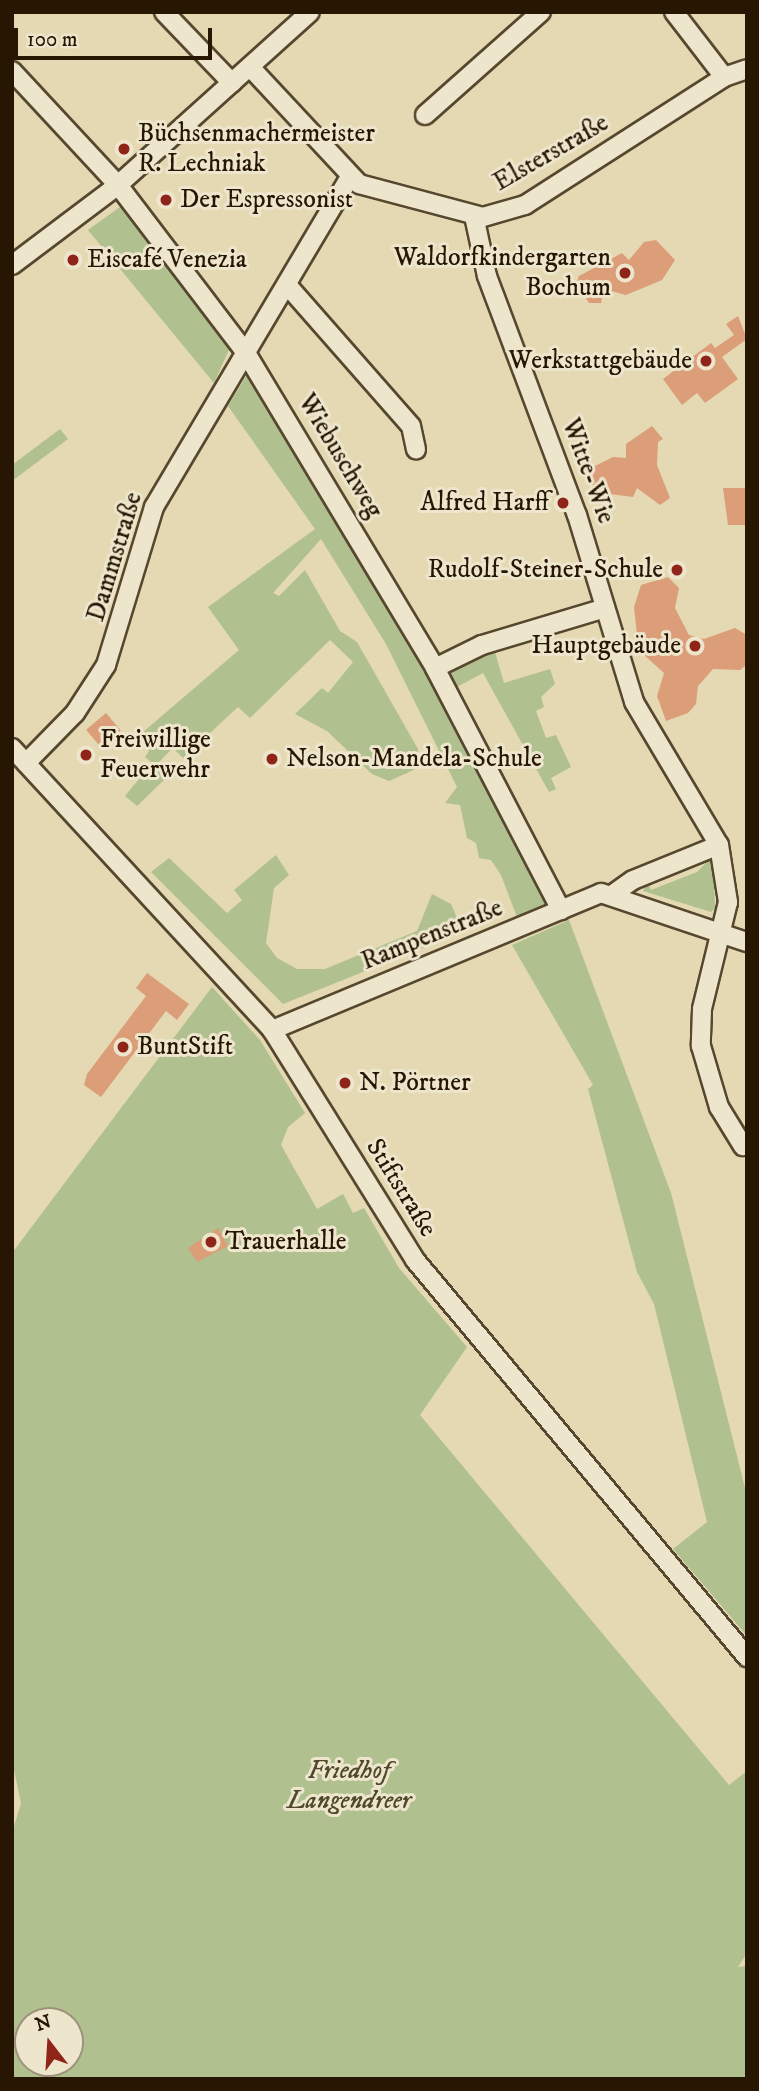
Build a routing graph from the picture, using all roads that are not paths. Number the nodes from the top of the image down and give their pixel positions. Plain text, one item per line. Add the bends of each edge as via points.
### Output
1 (164, 12) edge
2 (310, 12) edge
3 (541, 12) edge
4 (674, 12) edge
5 (250, 66) junction
6 (747, 69) edge
7 (12, 71) edge
8 (724, 77) junction
9 (232, 83) junction
10 (425, 115) dead end
11 (350, 177) junction
12 (118, 185) junction
13 (474, 216) junction
14 (12, 265) edge
15 (289, 286) junction
16 (246, 353) junction
17 (416, 449) dead end
18 (605, 608) junction
19 (435, 668) junction
20 (12, 748) edge
21 (26, 763) junction
22 (719, 845) junction
23 (613, 894) junction
24 (561, 910) junction
25 (723, 933) junction
26 (747, 942) edge
27 (272, 1030) junction
28 (743, 1146) dead end
29 (747, 1657) edge

1 - 9 street
2 - 5 street
3 - 10 street
4 - 8 street
5 - 9 street
5 - 11 street, Elsterstraße
6 - 8 street, Elsterstraße
7 - 12 street, Wiebuschweg
8 - 13 street, Elsterstraße via 525,205
9 - 12 street
11 - 13 street, Elsterstraße via 372,191
11 - 15 street, Dammstraße
12 - 14 street
12 - 16 street, Wiebuschweg
13 - 18 street, Witte-Wie via 487,276 559,462
15 - 16 street, Dammstraße
15 - 17 street via 411,426
16 - 19 street, Wiebuschweg
16 - 21 street, Dammstraße via 154,507 106,665 75,713
18 - 19 street via 482,645
18 - 22 street, Witte-Wie via 641,717
19 - 24 street, Wiebuschweg
20 - 21 street, Stiftstraße
21 - 27 street, Stiftstraße
22 - 23 street, Rampenstraße via 633,880
22 - 25 street, Witte-Wie via 728,902
23 - 24 street, Rampenstraße
23 - 25 street
24 - 27 street, Rampenstraße
25 - 26 street
25 - 28 street, Witte-Wie via 707,981 701,1046 719,1107
27 - 29 street, Stiftstraße via 415,1260

